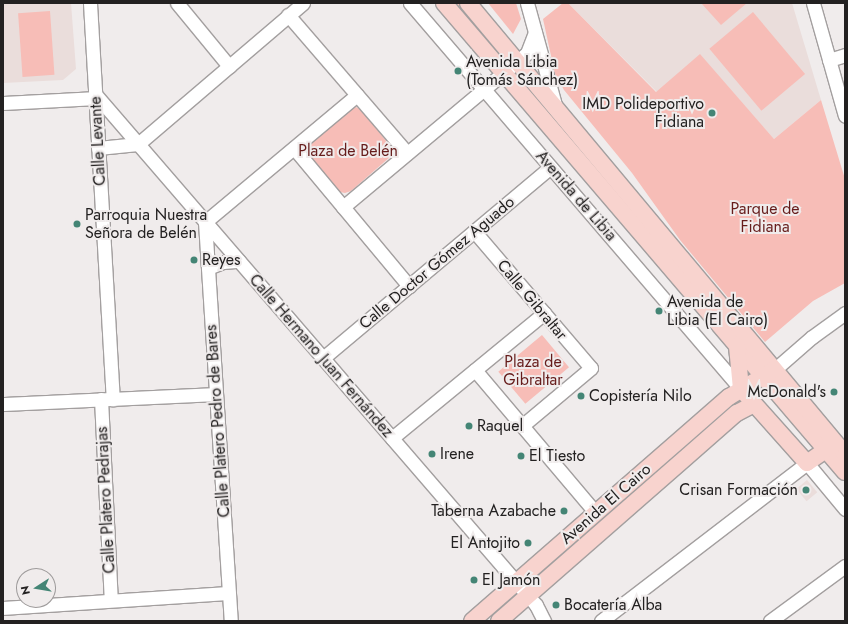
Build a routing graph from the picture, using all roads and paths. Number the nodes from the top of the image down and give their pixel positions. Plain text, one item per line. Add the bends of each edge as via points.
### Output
1 (90, 3) edge
2 (177, 3) edge
3 (303, 3) edge
4 (410, 3) edge
5 (444, 3) edge
6 (468, 3) edge
7 (527, 3) edge
8 (813, 3) edge
9 (288, 16) junction
10 (535, 32) junction
11 (845, 55) edge
12 (829, 60) junction
13 (517, 61) junction
14 (229, 66) junction
15 (504, 73) junction
16 (484, 89) junction
17 (357, 95) junction
18 (95, 96) junction
19 (3, 103) edge
20 (555, 107) junction
21 (845, 116) edge
22 (138, 144) junction
23 (98, 148) junction
24 (294, 148) junction
25 (407, 153) junction
26 (551, 167) junction
27 (343, 207) junction
28 (205, 222) junction
29 (474, 231) junction
30 (239, 261) junction
31 (208, 268) junction
32 (409, 286) junction
33 (544, 313) junction
34 (845, 313) edge
35 (737, 346) junction
36 (323, 358) junction
37 (475, 370) junction
38 (769, 373) junction
39 (741, 389) junction
40 (216, 394) junction
41 (107, 399) junction
42 (3, 404) edge
43 (754, 404) junction
44 (522, 426) junction
45 (392, 438) junction
46 (836, 449) edge
47 (807, 463) junction
48 (845, 472) edge
49 (845, 509) edge
50 (596, 513) junction
51 (845, 566) edge
52 (516, 583) junction
53 (229, 593) junction
54 (527, 596) junction
55 (111, 600) junction
56 (3, 608) edge
57 (231, 621) edge
58 (472, 621) edge
59 (499, 621) edge
60 (544, 621) edge
61 (601, 621) edge
62 (770, 621) edge

1 - 18 street, Calle Levante
2 - 14 street
3 - 9 street
4 - 16 street, Avenida de Libia
5 - 15 main road, Avenida de Libia
6 - 13 main road, Avenida de Libia
7 - 10 street, Avenida de Libia
8 - 12 street
9 - 14 street
9 - 17 street
10 - 13 street via 527,53
10 - 20 street, Avenida de Libia
11 - 12 street
12 - 21 street
13 - 15 street
13 - 20 main road, Avenida de Libia
14 - 22 street
15 - 16 street
15 - 35 main road, Avenida de Libia
16 - 25 street
16 - 26 street, Avenida de Libia
17 - 24 street
17 - 25 street
18 - 19 street
18 - 22 street, Calle Hermano Juan Fernández
18 - 23 street, Calle Levante
20 - 38 main road, Avenida de Libia
22 - 23 street
22 - 28 street, Calle Hermano Juan Fernández
23 - 41 street, Calle Levante
24 - 27 street
24 - 28 street
25 - 27 street
26 - 29 street, Calle Doctor Gómez Aguado
26 - 39 street, Avenida de Libia
27 - 32 street
28 - 30 street, Calle Hermano Juan Fernández
28 - 31 street, Calle Platero Pedro de Bares
29 - 32 street, Calle Doctor Gómez Aguado
29 - 33 street, Calle Gibraltar
30 - 31 street via 223,262
30 - 36 street, Calle Hermano Juan Fernández
31 - 40 street, Calle Platero Pedro de Bares
32 - 36 street, Calle Doctor Gómez Aguado
33 - 37 street
33 - 44 street, Calle Gibraltar via 591,368
34 - 38 street via 812,336
35 - 38 main road, Avenida de Libia
35 - 39 main road
36 - 45 street, Calle Hermano Juan Fernández
37 - 44 street
37 - 45 street
38 - 39 main road
38 - 46 main road, Avenida de Libia
39 - 43 main road, Avenida de Libia
39 - 50 main road, Avenida El Cairo
40 - 41 street
40 - 53 street, Calle Platero Pedro de Bares
41 - 42 street
41 - 55 street, Calle Platero Pedrajas
43 - 47 main road, Avenida de Libia
43 - 54 main road, Avenida El Cairo via 737,413
44 - 50 street
45 - 52 street, Calle Hermano Juan Fernández
46 - 47 main road
46 - 48 main road, Avenida de Libia
47 - 49 street, Avenida de Libia
47 - 61 street
50 - 52 main road, Avenida El Cairo
51 - 62 street
52 - 54 street, Calle Hermano Juan Fernández
52 - 58 main road, Avenida El Cairo
53 - 55 street
53 - 57 street, Calle Platero Pedro de Bares
54 - 59 main road, Avenida El Cairo
54 - 60 street, Calle Hermano Juan Fernández via 539,609
55 - 56 street

